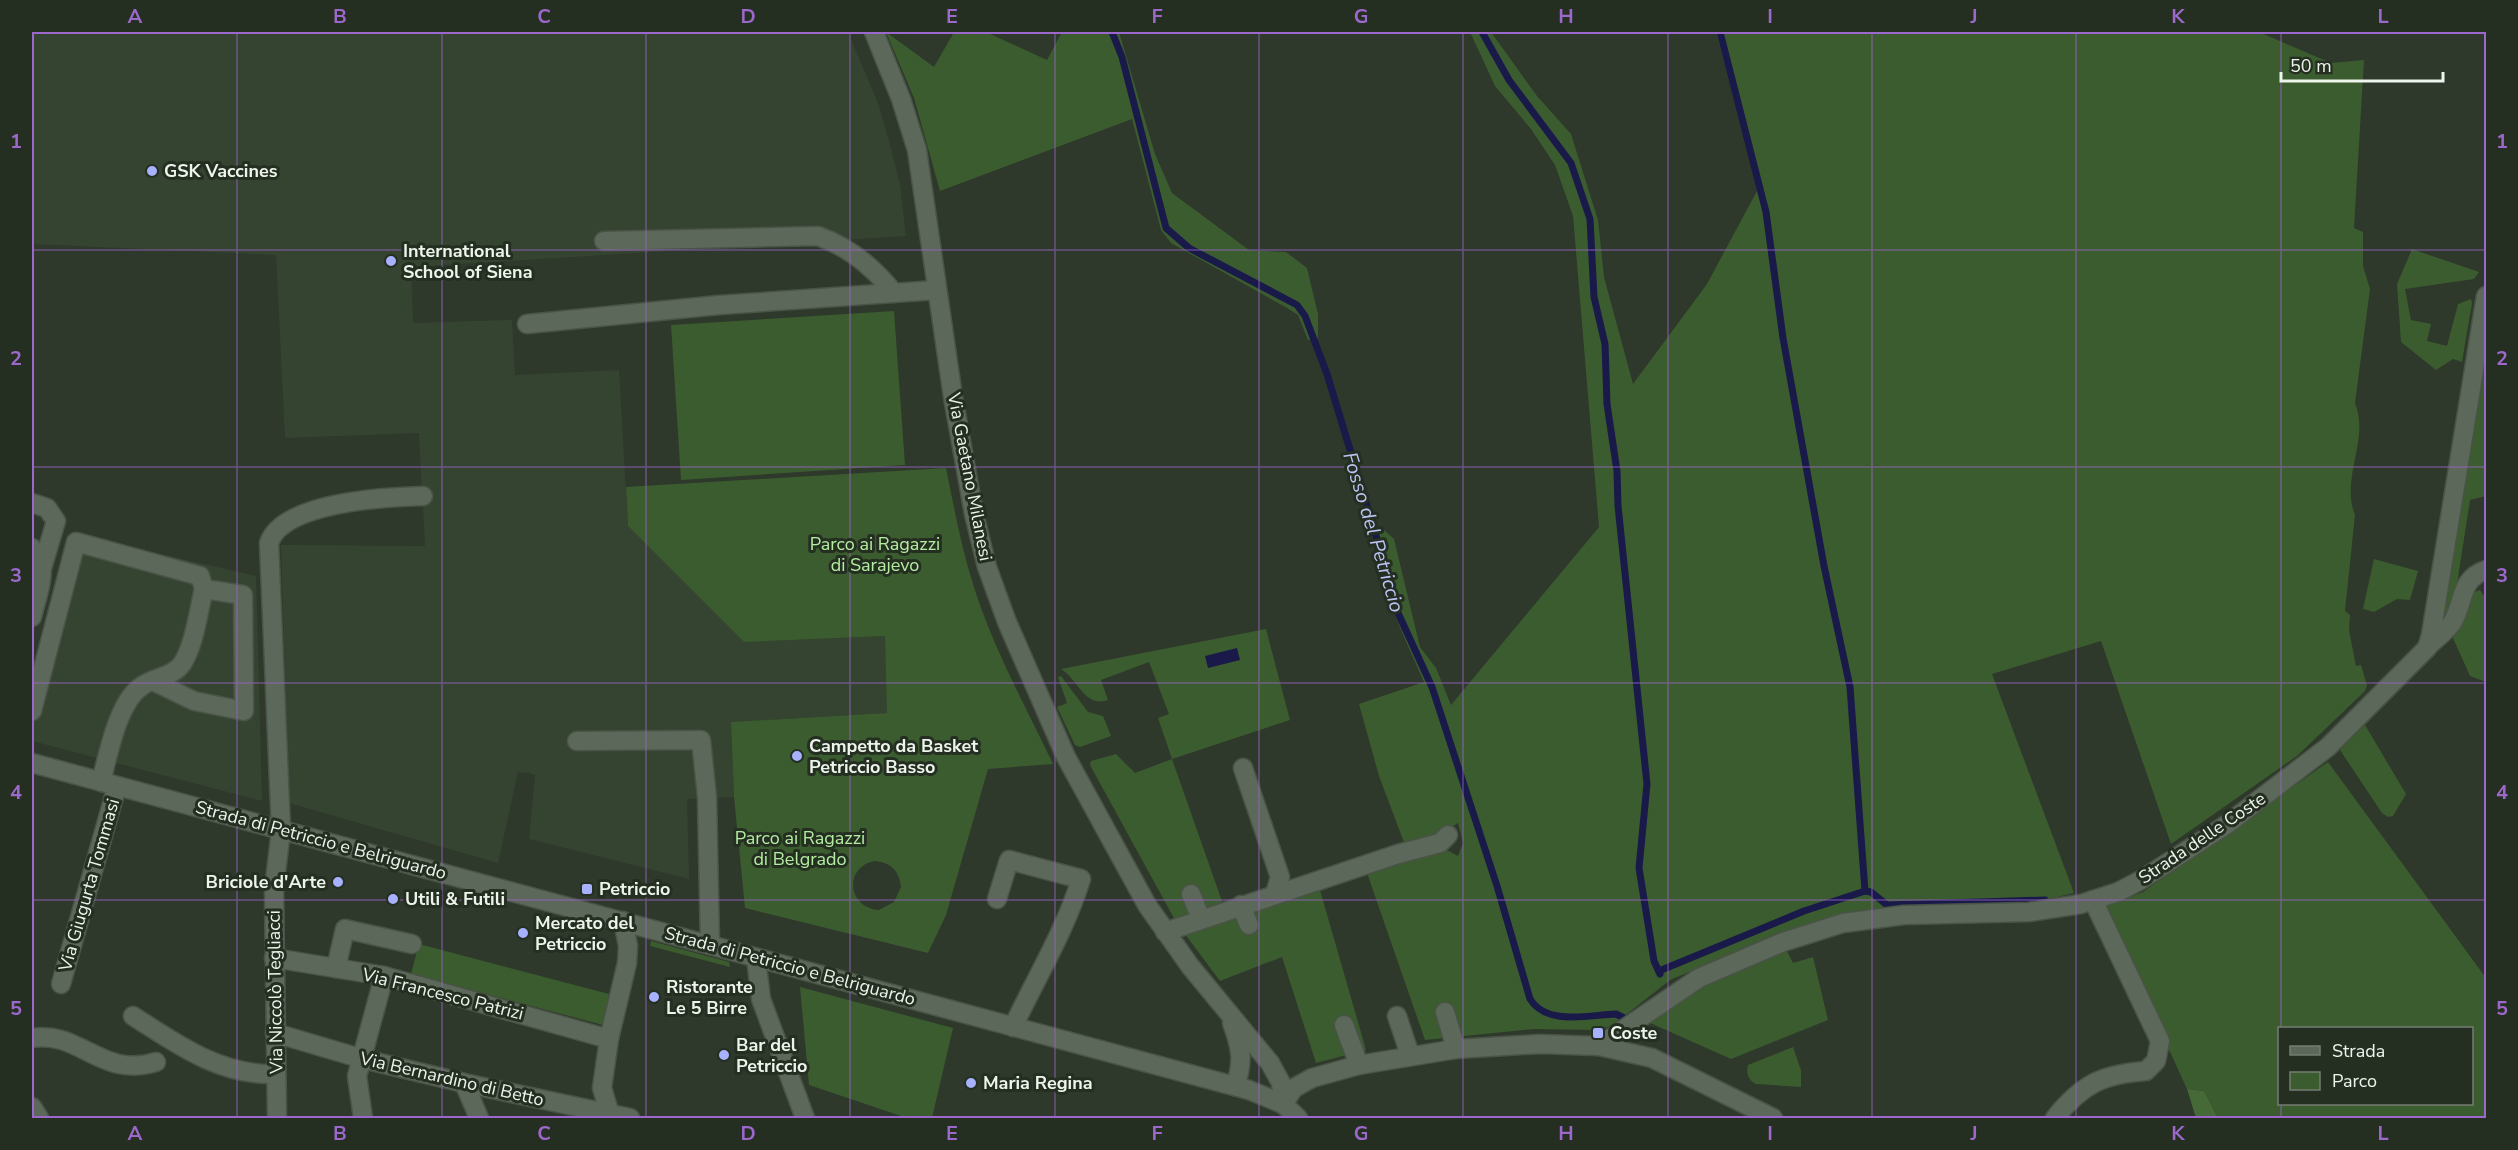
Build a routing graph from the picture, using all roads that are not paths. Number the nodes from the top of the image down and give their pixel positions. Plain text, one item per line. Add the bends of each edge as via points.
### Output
1 (874, 32) edge
2 (604, 241) dead end
3 (937, 290) junction
4 (894, 293) junction
5 (2487, 296) edge
6 (527, 324) dead end
7 (423, 496) dead end
8 (32, 503) edge
9 (32, 548) edge
10 (42, 568) junction
11 (2487, 570) edge
12 (204, 589) junction
13 (32, 617) edge
14 (2427, 648) junction
15 (153, 681) junction
16 (32, 711) edge
17 (577, 741) dead end
18 (32, 763) edge
19 (1243, 768) dead end
20 (109, 784) junction
21 (281, 830) junction
22 (1448, 835) dead end
23 (1191, 894) dead end
24 (1275, 894) junction
25 (997, 899) dead end
26 (2093, 900) junction
27 (1241, 905) junction
28 (1200, 919) junction
29 (623, 921) junction
30 (1249, 925) dead end
31 (1165, 932) junction
32 (412, 944) dead end
33 (710, 945) junction
34 (274, 958) junction
35 (756, 958) junction
36 (336, 968) junction
37 (384, 976) junction
38 (61, 984) dead end
39 (1445, 1012) dead end
40 (1227, 1013) junction
41 (133, 1016) dead end
42 (1397, 1016) dead end
43 (1344, 1024) dead end
44 (1014, 1027) junction
45 (275, 1034) junction
46 (32, 1038) edge
47 (609, 1039) junction
48 (1599, 1046) junction
49 (1456, 1049) junction
50 (1410, 1055) junction
51 (363, 1059) junction
52 (156, 1062) dead end
53 (1359, 1065) junction
54 (276, 1074) junction
55 (464, 1083) junction
56 (1235, 1086) junction
57 (1283, 1104) junction
58 (32, 1107) edge
59 (610, 1116) edge
60 (39, 1119) edge
61 (276, 1119) edge
62 (363, 1119) edge
63 (480, 1119) edge
64 (630, 1119) edge
65 (805, 1119) edge
66 (1298, 1119) edge
67 (1773, 1119) edge
68 (2055, 1119) edge

1 - 3 street, Via Gaetano Milanesi via 917,150
2 - 4 street via 818,236 858,257
3 - 4 street
3 - 31 street, Via Gaetano Milanesi via 974,514 993,583 1066,757
4 - 6 street
5 - 14 street
7 - 21 street, Via Niccolò Tegliacci via 339,505 286,523 272,536 269,549
8 - 10 street via 47,508 55,517
9 - 10 street
10 - 13 street
11 - 14 street, Strada delle Coste via 2471,577 2451,624
12 - 15 street, Via Giugurta Tommasi via 181,666
12 - 15 street via 243,596 244,711 194,701
12 - 16 street via 200,576 76,542
14 - 26 street, Strada delle Coste via 2328,747 2235,819 2141,880
15 - 20 street, Via Giugurta Tommasi via 129,698 112,741
17 - 33 street via 701,740 707,797
18 - 20 street, Strada di Petriccio e Belriguardo
19 - 24 street via 1280,877
20 - 21 street, Strada di Petriccio e Belriguardo
20 - 38 street, Via Giugurta Tommasi
21 - 29 street, Strada di Petriccio e Belriguardo
21 - 34 street, Via Niccolò Tegliacci via 274,889
22 - 24 street via 1440,843
23 - 28 street
24 - 27 street
25 - 44 street via 1009,860 1081,879 1066,923
26 - 48 street, Strada delle Coste via 2029,912 1904,915 1833,927 1783,942 1700,978
26 - 68 street via 2160,1041 2156,1061 2146,1071 2121,1072 2091,1082
27 - 28 street
27 - 30 street
28 - 31 street
29 - 33 street, Strada di Petriccio e Belriguardo
29 - 47 street via 627,963
31 - 40 street, Via Gaetano Milanesi
32 - 36 street via 345,929
33 - 35 street, Strada di Petriccio e Belriguardo
34 - 36 street, Via Francesco Patrizi
34 - 45 street, Via Niccolò Tegliacci
35 - 44 street, Strada di Petriccio e Belriguardo
35 - 65 street via 763,1005
36 - 37 street, Via Francesco Patrizi
37 - 47 street, Via Francesco Patrizi
37 - 51 street
39 - 49 street
40 - 56 street, Via Gaetano Milanesi via 1242,1055 1242,1069
40 - 57 street, Via Gaetano Milanesi via 1270,1063 1281,1083
41 - 54 street via 206,1060 249,1074
42 - 50 street
43 - 53 street
44 - 56 street, Strada di Petriccio e Belriguardo
45 - 51 street, Via Bernardino di Betto
45 - 54 street, Via Niccolò Tegliacci
46 - 52 street via 65,1040 114,1064 133,1067
47 - 59 street via 602,1088
48 - 49 street via 1539,1044
48 - 67 street via 1652,1058
49 - 50 street
50 - 53 street
51 - 55 street, Via Bernardino di Betto
51 - 62 street via 357,1085
53 - 57 street via 1302,1082
54 - 61 street, Via Niccolò Tegliacci
55 - 59 street, Via Bernardino di Betto
55 - 63 street
56 - 57 street, Strada di Petriccio e Belriguardo
57 - 66 street, Strada di Petriccio e Belriguardo
58 - 60 street
59 - 64 street, Via Bernardino di Betto

